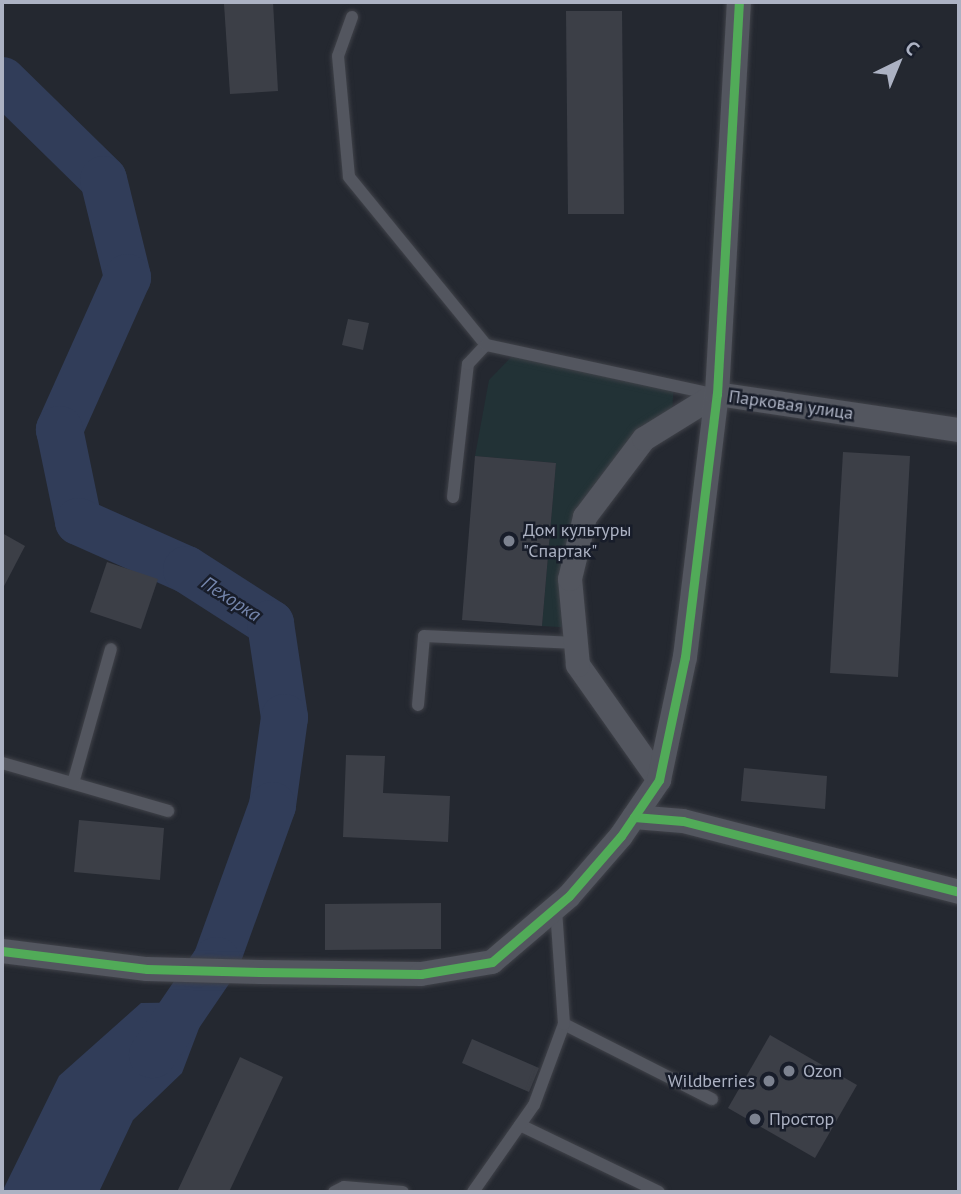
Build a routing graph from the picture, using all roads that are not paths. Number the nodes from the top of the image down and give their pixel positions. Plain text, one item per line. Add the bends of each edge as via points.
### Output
1 (739, 2) edge
2 (352, 17) dead end
3 (486, 345) junction
4 (717, 394) junction
5 (959, 430) edge
6 (453, 497) dead end
7 (576, 643) junction
8 (111, 649) dead end
9 (418, 705) dead end
10 (2, 763) edge
11 (659, 780) junction
12 (73, 783) junction
13 (168, 811) dead end
14 (634, 817) junction
15 (959, 892) edge
16 (556, 908) junction
17 (2, 951) edge
18 (564, 1024) junction
19 (712, 1099) dead end
20 (520, 1125) junction
21 (334, 1192) edge
22 (403, 1192) edge
23 (473, 1192) edge
24 (660, 1192) edge

1 - 4 street
2 - 3 lane via 338,56 349,177
3 - 4 lane
3 - 6 lane via 468,364
4 - 5 street, Парковая улица
4 - 7 street, Парковая улица via 644,439 585,517 570,579
4 - 11 street via 685,657
7 - 9 lane via 424,636
7 - 11 street, Парковая улица via 578,665
8 - 12 lane
10 - 12 lane
11 - 14 street
12 - 13 lane
14 - 15 street via 683,821
14 - 16 street
16 - 17 street via 492,962 422,974 146,969
16 - 18 lane
18 - 19 lane
18 - 20 lane
20 - 23 lane
20 - 24 lane
21 - 22 lane via 344,1187

